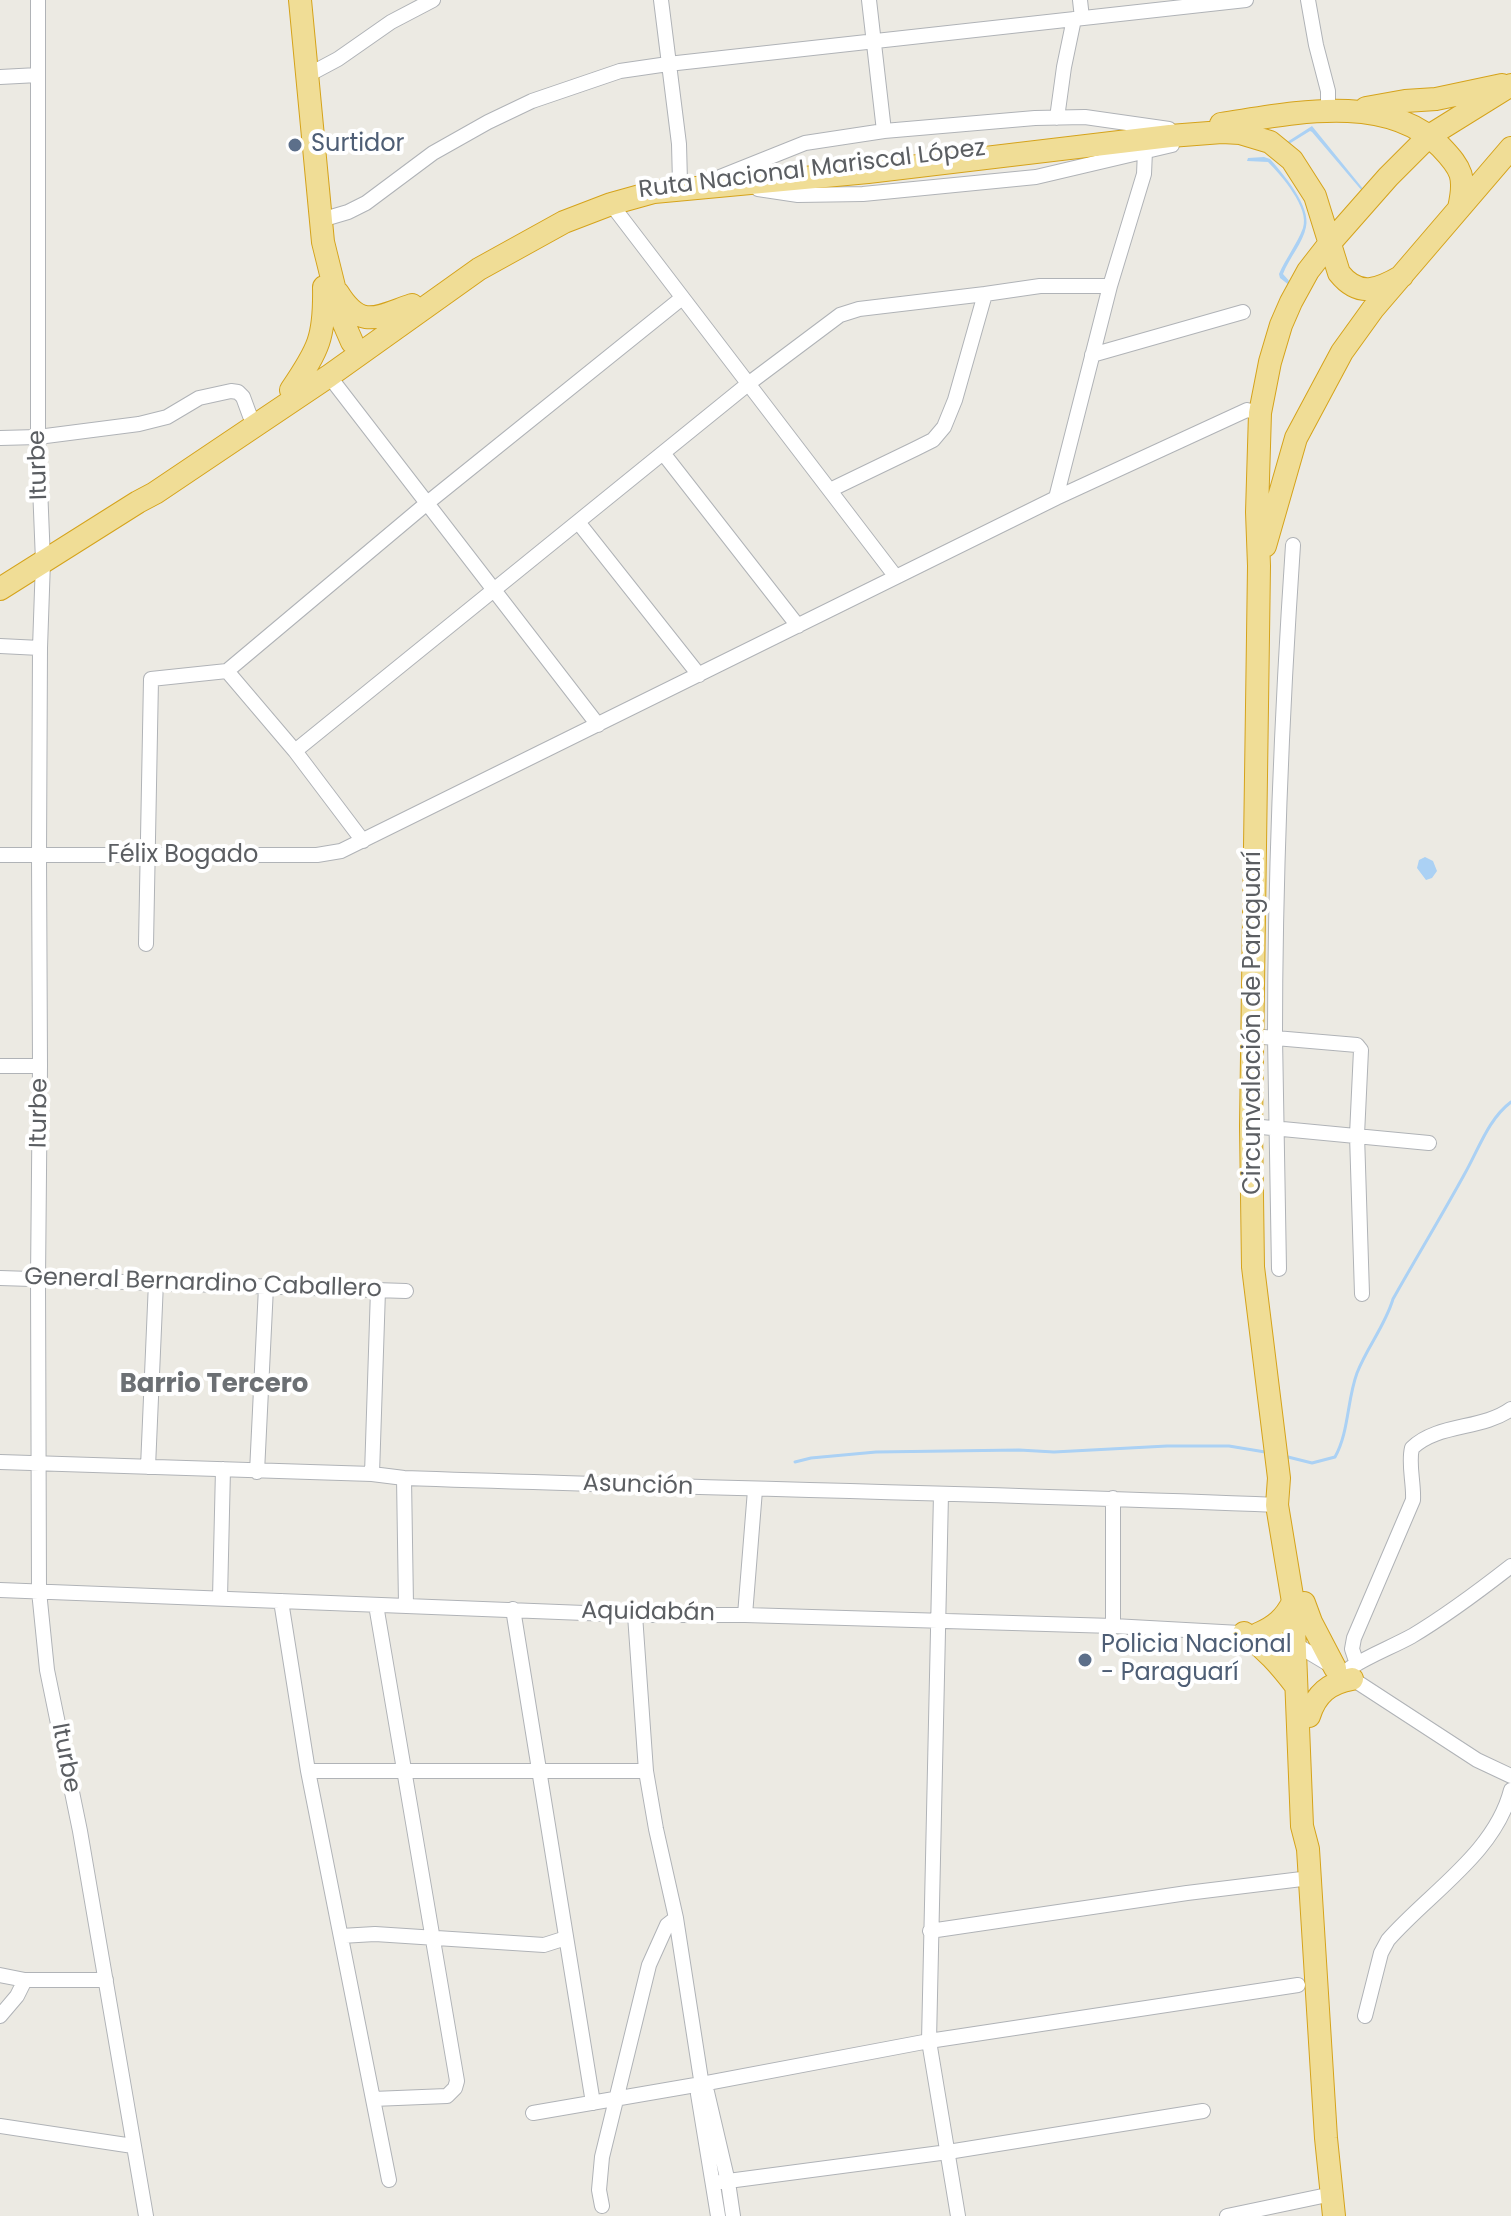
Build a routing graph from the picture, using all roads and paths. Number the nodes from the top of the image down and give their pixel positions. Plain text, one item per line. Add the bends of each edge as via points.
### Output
1 (38, 0) edge
2 (300, 0) edge
3 (433, 0) edge
4 (661, 0) edge
5 (869, 0) edge
6 (1080, 0) edge
7 (1246, 0) edge
8 (1308, 0) edge
9 (1078, 19) junction
10 (874, 41) junction
11 (668, 64) junction
12 (38, 75) junction
13 (308, 75) junction
14 (0, 77) edge
15 (1511, 84) edge
16 (1328, 111) junction
17 (1354, 111) junction
18 (1057, 118) junction
19 (884, 131) junction
20 (1195, 135) junction
21 (1429, 136) junction
22 (1107, 139) junction
23 (792, 147) junction
24 (1511, 148) edge
25 (1145, 151) junction
26 (1408, 158) junction
27 (1457, 164) junction
28 (721, 180) junction
29 (680, 182) junction
30 (787, 182) junction
31 (1315, 196) junction
32 (611, 204) junction
33 (1459, 208) junction
34 (322, 231) junction
35 (1329, 244) junction
36 (1306, 276) junction
37 (1402, 276) junction
38 (332, 284) junction
39 (1110, 286) junction
40 (985, 294) junction
41 (682, 298) junction
42 (412, 305) junction
43 (1243, 312) dead end
44 (389, 334) junction
45 (352, 342) junction
46 (1092, 355) junction
47 (322, 380) junction
48 (748, 384) junction
49 (291, 390) junction
50 (1260, 413) junction
51 (250, 416) junction
52 (38, 437) junction
53 (0, 438) edge
54 (663, 453) junction
55 (830, 490) junction
56 (1056, 498) junction
57 (138, 502) junction
58 (426, 504) junction
59 (578, 522) junction
60 (1293, 545) dead end
61 (43, 561) junction
62 (1259, 566) junction
63 (896, 577) junction
64 (0, 589) edge
65 (493, 591) junction
66 (798, 626) junction
67 (0, 646) edge
68 (40, 648) junction
69 (227, 671) junction
70 (699, 675) junction
71 (598, 725) junction
72 (295, 751) junction
73 (363, 841) junction
74 (0, 855) edge
75 (39, 856) junction
76 (148, 856) junction
77 (146, 944) dead end
78 (1252, 1036) junction
79 (1275, 1038) junction
80 (0, 1066) edge
81 (40, 1066) junction
82 (1251, 1126) junction
83 (1277, 1129) junction
84 (1357, 1135) junction
85 (1429, 1143) dead end
86 (1279, 1234) junction
87 (1253, 1235) junction
88 (1279, 1269) dead end
89 (0, 1278) edge
90 (38, 1279) junction
91 (156, 1282) junction
92 (266, 1287) junction
93 (378, 1290) junction
94 (406, 1291) dead end
95 (1362, 1294) dead end
96 (1511, 1409) edge
97 (0, 1462) edge
98 (38, 1463) junction
99 (148, 1467) junction
100 (223, 1469) junction
101 (257, 1472) junction
102 (372, 1474) junction
103 (404, 1478) junction
104 (1279, 1478) junction
105 (755, 1490) junction
106 (941, 1494) junction
107 (1113, 1498) junction
108 (1277, 1505) junction
109 (1511, 1566) edge
110 (0, 1590) edge
111 (39, 1591) junction
112 (220, 1598) junction
113 (281, 1601) junction
114 (1299, 1602) junction
115 (376, 1605) junction
116 (406, 1605) junction
117 (513, 1609) junction
118 (635, 1615) junction
119 (745, 1615) junction
120 (938, 1621) junction
121 (1113, 1626) junction
122 (1251, 1634) junction
123 (1301, 1647) junction
124 (1347, 1671) junction
125 (1297, 1688) junction
126 (1309, 1716) junction
127 (308, 1771) junction
128 (404, 1771) junction
129 (539, 1771) junction
130 (646, 1771) junction
131 (1511, 1776) edge
132 (1511, 1790) edge
133 (1308, 1849) junction
134 (1310, 1878) junction
135 (676, 1918) junction
136 (930, 1931) junction
137 (341, 1936) junction
138 (433, 1938) junction
139 (566, 1938) junction
140 (0, 1975) edge
141 (25, 1980) junction
142 (106, 1980) junction
143 (1298, 1985) dead end
144 (0, 2016) edge
145 (1365, 2016) dead end
146 (929, 2041) junction
147 (702, 2085) junction
148 (616, 2098) junction
149 (373, 2099) junction
150 (593, 2103) junction
151 (1203, 2111) dead end
152 (533, 2113) dead end
153 (0, 2126) edge
154 (133, 2146) junction
155 (948, 2152) junction
156 (389, 2180) dead end
157 (721, 2182) junction
158 (1333, 2205) edge
159 (602, 2206) dead end
160 (146, 2216) edge
161 (718, 2216) edge
162 (733, 2216) edge
163 (958, 2216) edge
164 (1227, 2216) edge

1 - 12 street, Iturbe
2 - 13 highway
3 - 13 street
4 - 11 street
5 - 10 street
6 - 9 street
7 - 9 street
8 - 16 street
9 - 10 street
9 - 18 street
10 - 11 street
10 - 19 street
11 - 29 street
11 - 34 street via 620,71 488,122 433,153
12 - 14 street
12 - 52 street, Iturbe
13 - 34 highway
15 - 17 highway
15 - 21 highway, Circunvalación de Paraguarí
16 - 17 highway, Ruta Nacional Mariscal López
16 - 22 highway, Ruta Nacional Mariscal López
17 - 21 highway, Ruta Nacional Mariscal López via 1400,121
18 - 19 street
18 - 22 street
19 - 23 street
20 - 22 highway, Ruta Nacional Mariscal López
20 - 25 street
20 - 31 highway, Ruta Nacional Mariscal López via 1240,133 1270,142 1292,160
21 - 26 highway, Circunvalación de Paraguarí
21 - 27 highway
22 - 25 street
22 - 30 highway, Ruta Nacional Mariscal López
22 - 30 street via 1036,177 863,194
23 - 28 street
23 - 30 street
24 - 33 highway, Circunvalación de Paraguarí
25 - 39 street via 1144,174
26 - 27 highway via 1428,153
26 - 35 highway, Circunvalación de Paraguarí
27 - 33 highway via 1463,176
28 - 29 highway, Ruta Nacional Mariscal López
28 - 30 highway, Ruta Nacional Mariscal López
28 - 32 highway, Ruta Nacional Mariscal López
29 - 42 highway, Ruta Nacional Mariscal López via 560,211 474,260
31 - 35 highway, Ruta Nacional Mariscal López
31 - 36 highway via 1314,245
32 - 41 street
32 - 44 highway, Ruta Nacional Mariscal López via 564,222 479,269
33 - 37 highway, Circunvalación de Paraguarí
34 - 38 highway
34 - 49 highway via 323,327 311,360
35 - 36 highway, Circunvalación de Paraguarí
35 - 37 highway, Ruta Nacional Mariscal López via 1339,273 1353,285 1368,291
36 - 50 highway, Circunvalación de Paraguarí via 1281,325
37 - 62 highway, Circunvalación de Paraguarí via 1342,352 1296,438
38 - 42 highway via 356,315 379,316
38 - 45 highway
39 - 40 street via 1040,286
39 - 46 street
40 - 48 street via 840,315
40 - 55 street via 944,427 924,445
41 - 48 street
41 - 58 street
42 - 45 highway, Ruta Nacional Mariscal López
43 - 46 street
44 - 45 highway
44 - 47 highway, Ruta Nacional Mariscal López
45 - 47 highway
45 - 49 highway, Ruta Nacional Mariscal López
46 - 56 street
47 - 57 highway, Ruta Nacional Mariscal López
47 - 58 street
48 - 54 street
48 - 55 street
49 - 51 highway, Ruta Nacional Mariscal López
50 - 56 street, Félix Bogado via 1247,410
50 - 62 highway, Circunvalación de Paraguarí
51 - 52 street via 243,397 231,391 199,398 167,417 139,424
51 - 57 highway, Ruta Nacional Mariscal López via 150,487
52 - 53 street
52 - 61 street, Iturbe
54 - 59 street
54 - 66 street
55 - 63 street
56 - 63 street, Félix Bogado
57 - 61 highway, Ruta Nacional Mariscal López
58 - 65 street
58 - 69 street
59 - 65 street
59 - 70 street
60 - 79 street
61 - 64 highway, Ruta Nacional Mariscal López
61 - 68 street, Iturbe
62 - 78 highway, Circunvalación de Paraguarí
63 - 66 street, Félix Bogado
65 - 71 street
65 - 72 street
66 - 70 street, Félix Bogado
67 - 68 street
68 - 75 street, Iturbe
69 - 72 street
69 - 76 street via 151,679
70 - 71 street, Félix Bogado
71 - 73 street, Félix Bogado
72 - 73 street
73 - 76 street, Félix Bogado via 317,855
74 - 75 street, Félix Bogado
75 - 76 street, Félix Bogado
75 - 81 street, Iturbe
76 - 77 street
78 - 79 street
78 - 82 highway, Circunvalación de Paraguarí
79 - 83 street
79 - 84 street via 1357,1045
80 - 81 street
81 - 90 street, Iturbe
82 - 83 street
82 - 87 highway, Circunvalación de Paraguarí
83 - 84 street
83 - 86 street
84 - 85 street
84 - 95 street
86 - 87 street
86 - 88 street
87 - 104 highway, Circunvalación de Paraguarí
89 - 90 street, General Bernardino Caballero
90 - 91 street, General Bernardino Caballero
90 - 98 street, Iturbe
91 - 92 street, General Bernardino Caballero
91 - 99 street
92 - 93 street, General Bernardino Caballero
92 - 101 street
93 - 94 street, General Bernardino Caballero
93 - 102 street
96 - 124 street via 1480,1424 1431,1435 1412,1448 1413,1500 1354,1638
97 - 98 street, Asunción
98 - 99 street, Asunción
98 - 111 street, Iturbe
99 - 100 street, Asunción
100 - 101 street, Asunción
100 - 112 street
101 - 102 street, Asunción
102 - 103 street, Asunción
103 - 105 street, Asunción
103 - 116 street
104 - 108 highway, Circunvalación de Paraguarí
104 - 114 highway, Circunvalación de Paraguarí via 1290,1508
105 - 106 street, Asunción
105 - 119 street
106 - 107 street, Asunción
106 - 120 street
107 - 108 street, Asunción
107 - 121 street
108 - 114 highway, Circunvalación de Paraguarí
109 - 124 street via 1455,1609
110 - 111 street, Aquidabán
111 - 112 street, Aquidabán
111 - 142 street, Iturbe via 47,1670
112 - 113 street, Aquidabán
113 - 115 street, Aquidabán
113 - 127 street
114 - 122 highway via 1270,1629
114 - 123 highway, Circunvalación de Paraguarí
114 - 124 highway
115 - 116 street, Aquidabán
115 - 128 street
116 - 117 street, Aquidabán
117 - 118 street, Aquidabán
117 - 129 street
118 - 119 street, Aquidabán
118 - 130 street
119 - 120 street, Aquidabán
120 - 121 street, Aquidabán
120 - 136 street
121 - 122 street, Aquidabán
122 - 123 street, Aquidabán
122 - 125 highway
123 - 124 street, Aquidabán
123 - 125 highway, Circunvalación de Paraguarí
123 - 126 highway, Circunvalación de Paraguarí
124 - 126 highway via 1313,1704
124 - 131 street, Aquidabán via 1477,1760
125 - 133 highway, Circunvalación de Paraguarí via 1302,1826
126 - 133 highway, Circunvalación de Paraguarí
127 - 128 street
127 - 137 street
128 - 129 street
128 - 138 street
129 - 130 street
129 - 139 street
130 - 135 street
132 - 145 street via 1499,1822 1482,1846 1388,1940
133 - 134 highway, Circunvalación de Paraguarí
134 - 136 street
134 - 158 highway, Circunvalación de Paraguarí
135 - 147 street
135 - 148 street via 667,1925 649,1965
136 - 146 street
137 - 138 street
137 - 149 street
138 - 139 street via 544,1945
138 - 149 street via 455,2088 447,2096
139 - 150 street
140 - 141 street
141 - 142 street
141 - 144 street
142 - 154 street, Iturbe
143 - 146 street
146 - 147 street
146 - 155 street
147 - 148 street
147 - 157 street
148 - 150 street
148 - 159 street via 602,2157
149 - 156 street
150 - 152 street
151 - 155 street
153 - 154 street
154 - 160 street, Iturbe
155 - 157 street
155 - 163 street
157 - 161 street
157 - 162 street
158 - 164 street

